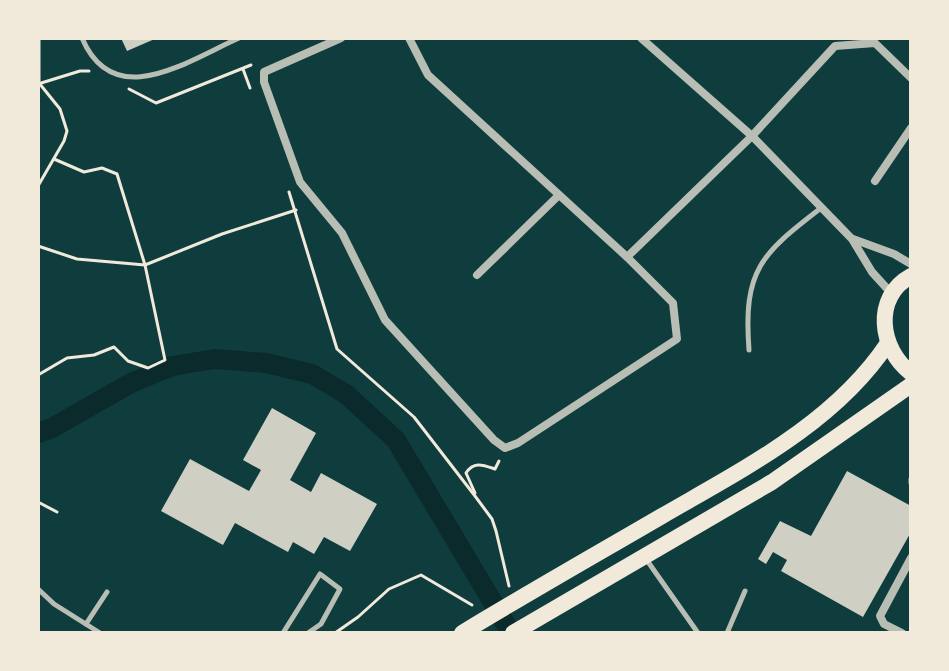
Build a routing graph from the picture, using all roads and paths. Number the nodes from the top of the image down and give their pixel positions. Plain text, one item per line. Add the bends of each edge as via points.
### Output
1 (39, 38) edge
2 (82, 38) edge
3 (239, 38) edge
4 (341, 38) edge
5 (409, 38) edge
6 (641, 38) edge
7 (252, 65) dead end
8 (243, 69) junction
9 (232, 73) dead end
10 (911, 78) edge
11 (252, 94) dead end
12 (911, 128) edge
13 (752, 136) junction
14 (54, 159) junction
15 (285, 181) dead end
16 (875, 181) dead end
17 (38, 186) edge
18 (559, 195) junction
19 (822, 208) junction
20 (296, 210) junction
21 (852, 239) junction
22 (38, 246) edge
23 (627, 257) junction
24 (911, 264) edge
25 (145, 265) junction
26 (477, 275) dead end
27 (911, 276) edge
28 (892, 294) junction
29 (888, 343) junction
30 (749, 350) dead end
31 (911, 373) edge
32 (38, 375) edge
33 (911, 385) edge
34 (505, 448) junction
35 (475, 496) junction
36 (38, 502) edge
37 (57, 512) dead end
38 (645, 557) junction
39 (911, 558) edge
40 (509, 586) dead end
41 (38, 589) edge
42 (745, 591) dead end
43 (107, 592) dead end
44 (471, 623) edge
45 (86, 624) junction
46 (100, 633) edge
47 (283, 633) edge
48 (308, 633) edge
49 (335, 633) edge
50 (513, 633) edge
51 (698, 633) edge
52 (727, 633) edge
53 (902, 633) edge

1 - 14 path via 39,83 60,109 67,131
2 - 3 lane via 90,57 121,78 152,77
4 - 34 street via 264,72 300,182 342,233 385,320
5 - 18 street via 428,75
6 - 13 street
7 - 8 path
8 - 9 path
8 - 11 path
10 - 13 street via 875,43 835,46
12 - 16 street
13 - 19 street
13 - 23 street
14 - 17 path
14 - 25 path via 84,172 102,168 117,174
15 - 20 path
18 - 23 street
18 - 26 street
19 - 21 street
19 - 30 lane via 771,249 755,272 747,319
20 - 25 path
20 - 35 path via 337,349 414,417
21 - 24 street
21 - 28 street
22 - 25 path via 77,259
23 - 34 street via 673,303 677,339
25 - 32 path via 165,360 148,368 128,361 114,347 67,358
27 - 28 main road
28 - 29 main road via 884,311
29 - 31 main road
29 - 44 main road via 849,392 814,421 707,490
33 - 38 main road via 772,482
34 - 35 path via 495,469 477,464 466,473
35 - 40 path via 492,519
36 - 37 path
38 - 50 main road
38 - 51 lane
39 - 53 street via 880,616
41 - 45 lane
42 - 52 lane
43 - 45 lane
44 - 49 path via 470,602 421,575 389,589
45 - 46 lane
47 - 48 lane via 320,574 340,589 321,624

